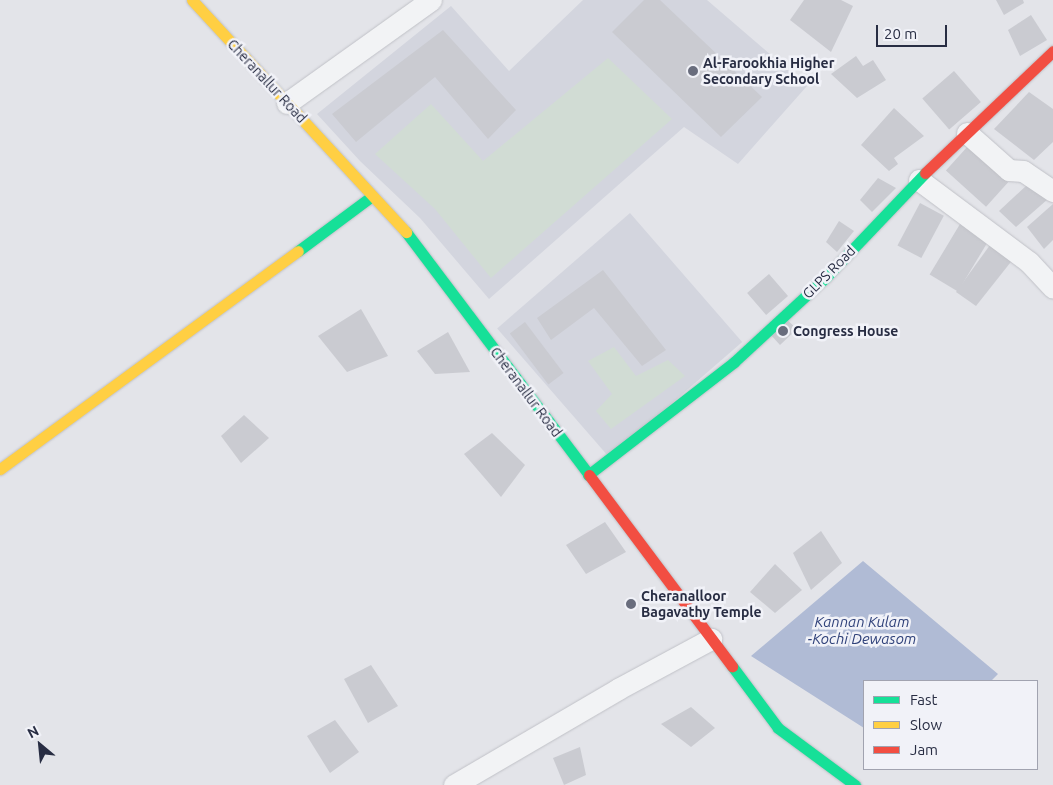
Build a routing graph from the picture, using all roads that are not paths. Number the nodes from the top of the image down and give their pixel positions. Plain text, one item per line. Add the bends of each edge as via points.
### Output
1 (192, 0) edge
2 (431, 0) edge
3 (1053, 50) edge
4 (287, 103) junction
5 (966, 133) junction
6 (919, 180) junction
7 (1053, 191) edge
8 (372, 196) junction
9 (1053, 288) edge
10 (0, 469) edge
11 (588, 474) junction
12 (711, 640) junction
13 (454, 785) edge
14 (855, 785) edge

1 - 4 street, Cheranallur Road
2 - 4 street
3 - 5 street, GLPS Road
4 - 8 street, Cheranallur Road
5 - 6 street, GLPS Road
5 - 7 street via 1008,170 1023,171
6 - 9 street via 1029,262
6 - 11 street, GLPS Road via 826,277 734,362
8 - 10 street
8 - 11 street, Cheranallur Road via 411,238
11 - 12 street, Cheranallur Road
12 - 13 street via 618,689
12 - 14 street, Cheranallur Road via 778,728

